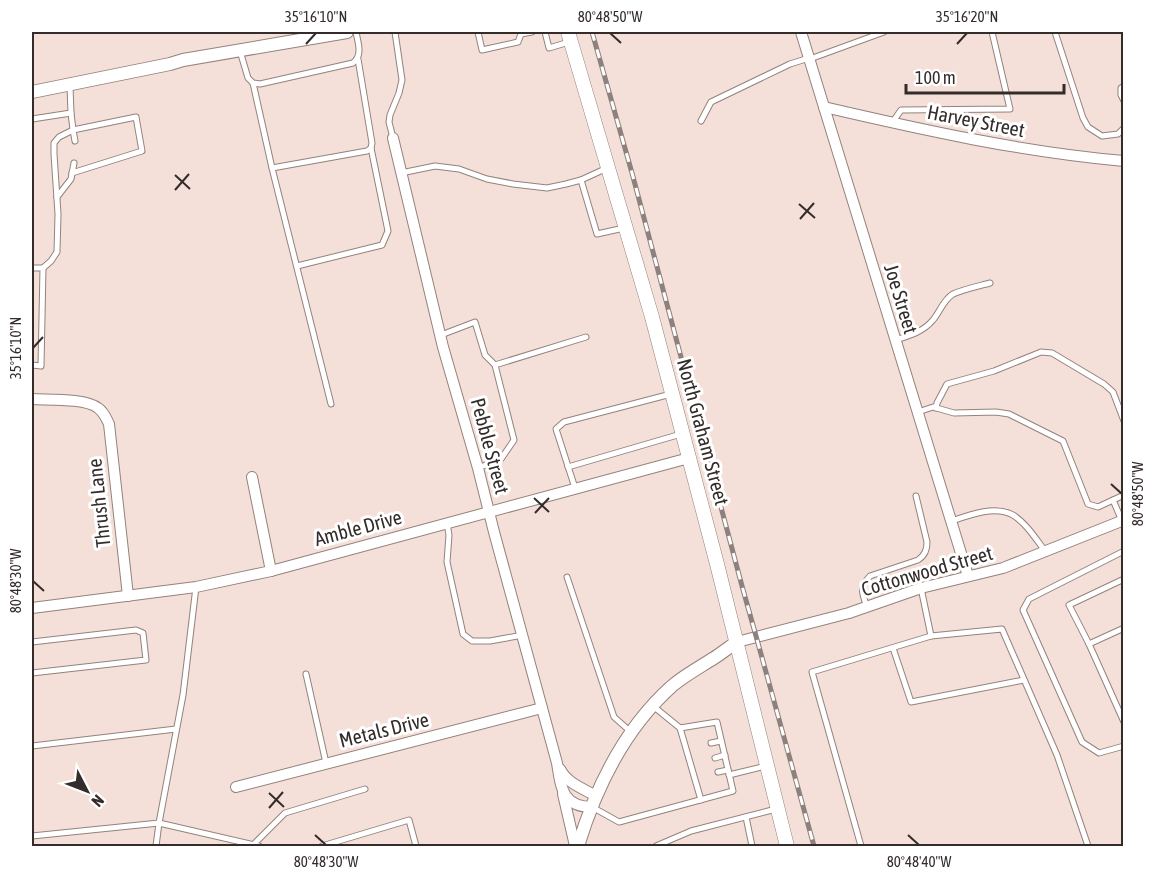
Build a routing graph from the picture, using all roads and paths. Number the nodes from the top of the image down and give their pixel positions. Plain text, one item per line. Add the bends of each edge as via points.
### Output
1 (347, 32) edge
2 (356, 32) edge
3 (394, 32) edge
4 (478, 32) edge
5 (532, 32) edge
6 (545, 32) edge
7 (801, 32) edge
8 (884, 32) edge
9 (992, 32) edge
10 (1055, 32) edge
11 (521, 33) edge
12 (290, 37) edge
13 (569, 37) edge
14 (240, 51) junction
15 (358, 59) junction
16 (809, 59) junction
17 (253, 83) junction
18 (70, 84) junction
19 (1124, 86) edge
20 (32, 92) edge
21 (1124, 101) edge
22 (824, 107) junction
23 (70, 112) junction
24 (32, 119) edge
25 (701, 121) dead end
26 (892, 123) junction
27 (1124, 128) edge
28 (74, 130) junction
29 (393, 138) joint
30 (75, 141) dead end
31 (371, 148) junction
32 (1124, 161) edge
33 (74, 163) dead end
34 (272, 168) junction
35 (607, 168) junction
36 (72, 173) junction
37 (401, 173) junction
38 (581, 180) junction
39 (57, 197) junction
40 (625, 228) junction
41 (297, 266) junction
42 (32, 268) edge
43 (43, 268) junction
44 (990, 283) dead end
45 (441, 335) junction
46 (586, 336) dead end
47 (895, 340) junction
48 (32, 365) edge
49 (495, 365) junction
50 (672, 394) junction
51 (32, 399) edge
52 (332, 404) dead end
53 (936, 408) junction
54 (918, 412) junction
55 (1124, 421) edge
56 (683, 434) junction
57 (689, 458) junction
58 (568, 467) junction
59 (478, 468) junction
60 (252, 477) dead end
61 (575, 488) junction
62 (1124, 495) edge
63 (916, 496) dead end
64 (1113, 500) junction
65 (489, 512) junction
66 (1123, 520) edge
67 (952, 521) junction
68 (447, 523) junction
69 (1045, 551) junction
70 (1124, 551) edge
71 (272, 570) junction
72 (968, 576) junction
73 (567, 577) dead end
74 (1124, 579) edge
75 (196, 587) junction
76 (921, 588) junction
77 (128, 596) junction
78 (867, 607) junction
79 (32, 608) edge
80 (1124, 628) edge
81 (523, 635) junction
82 (931, 636) junction
83 (32, 642) edge
84 (736, 642) junction
85 (1089, 644) junction
86 (893, 648) junction
87 (32, 674) edge
88 (306, 674) dead end
89 (1024, 680) junction
90 (653, 706) junction
91 (542, 708) junction
92 (1124, 722) edge
93 (681, 728) junction
94 (177, 729) junction
95 (632, 733) junction
96 (721, 741) junction
97 (711, 743) dead end
98 (32, 746) edge
99 (1124, 746) edge
100 (724, 755) junction
101 (715, 758) dead end
102 (326, 763) junction
103 (557, 763) junction
104 (767, 765) junction
105 (718, 772) dead end
106 (729, 772) junction
107 (560, 782) junction
108 (236, 787) dead end
109 (365, 789) dead end
110 (701, 800) junction
111 (594, 801) junction
112 (778, 808) junction
113 (746, 817) junction
114 (159, 823) junction
115 (32, 836) edge
116 (156, 846) edge
117 (256, 846) edge
118 (322, 846) edge
119 (416, 846) edge
120 (577, 846) edge
121 (656, 846) edge
122 (752, 846) edge
123 (787, 846) edge
124 (861, 846) edge
125 (1088, 846) edge

1 - 12 street
2 - 15 lane
3 - 29 lane via 402,80 390,114
4 - 11 lane via 482,50 518,42
5 - 11 lane
6 - 13 lane via 549,48
7 - 16 street, Joe Street
8 - 16 lane
9 - 26 lane via 1010,109 901,110
10 - 27 lane via 1088,127 1102,136 1118,134
12 - 14 street
13 - 35 main road, North Graham Street
14 - 17 lane
14 - 18 street
15 - 17 lane
15 - 31 lane
16 - 22 street, Joe Street
16 - 25 lane via 790,64 711,102
17 - 34 lane
18 - 20 street
18 - 23 lane
19 - 21 lane
22 - 26 street, Harvey Street
22 - 47 street, Joe Street
23 - 24 lane
23 - 28 lane
26 - 32 street, Harvey Street via 1048,153
28 - 30 lane
28 - 36 lane via 136,117 142,151
28 - 39 lane via 54,143
29 - 37 street, Pebble Street
31 - 34 lane
31 - 41 lane via 388,231 382,245
33 - 36 lane
34 - 41 lane
35 - 38 lane
35 - 40 main road, North Graham Street
36 - 39 lane
37 - 38 lane via 435,166 504,183 547,188
37 - 45 street, Pebble Street
38 - 40 lane via 597,234
39 - 43 lane via 57,252
40 - 50 main road, North Graham Street
41 - 52 lane
42 - 43 lane
43 - 48 lane via 41,366
44 - 47 lane via 953,294 923,328
45 - 49 lane via 475,322 485,355
45 - 59 street, Pebble Street
46 - 49 lane
47 - 54 street, Joe Street
49 - 59 lane via 514,440 501,459
50 - 56 main road, North Graham Street
50 - 58 lane via 564,422 556,429
51 - 77 street, Thrush Lane via 86,402 105,415
53 - 54 lane
53 - 55 lane via 947,384 1041,352 1052,353 1104,384 1113,392
53 - 64 lane via 954,413 1009,414 1063,441 1088,504 1098,507
54 - 67 street, Joe Street
56 - 57 main road, North Graham Street
56 - 58 lane
57 - 61 street, Amble Drive
57 - 84 main road, North Graham Street
58 - 61 lane
59 - 65 street, Pebble Street
60 - 71 street
61 - 65 street, Amble Drive
62 - 64 lane
63 - 78 lane via 927,548 918,560 870,576 862,590
64 - 66 lane
65 - 68 street, Amble Drive
65 - 81 street, Pebble Street
66 - 69 street, Cottonwood Street
67 - 69 lane via 988,511 1006,512 1028,528
67 - 72 street, Joe Street
68 - 71 street, Amble Drive
68 - 81 lane via 447,562 463,634 472,641
69 - 72 street, Cottonwood Street via 1003,568
70 - 99 lane via 1029,599 1023,610 1082,742 1099,753
71 - 75 street, Amble Drive
72 - 76 street, Cottonwood Street
73 - 95 lane via 614,717
74 - 85 lane via 1070,606
75 - 77 street, Amble Drive
75 - 94 lane
76 - 78 street, Cottonwood Street
76 - 82 lane
77 - 79 street, Amble Drive
78 - 84 street, Cottonwood Street
80 - 85 lane
81 - 91 street, Pebble Street
82 - 86 lane
82 - 89 lane via 1002,629
83 - 87 lane via 136,630 143,633 146,660
84 - 90 street via 673,685
84 - 104 main road, North Graham Street
85 - 92 lane
86 - 89 lane via 911,702
86 - 124 lane via 812,672
88 - 102 lane
89 - 125 lane via 1057,755
90 - 93 lane
90 - 95 street
91 - 102 street, Metals Drive
91 - 103 street, Pebble Street
93 - 96 lane via 717,722
93 - 110 lane
94 - 98 lane
94 - 114 lane
95 - 111 street
96 - 97 lane
96 - 100 lane
100 - 101 lane
100 - 106 lane
102 - 108 street, Metals Drive
103 - 107 street, Pebble Street
103 - 111 street, Pebble Street via 561,772
104 - 106 lane
104 - 112 main road, North Graham Street
105 - 106 lane
106 - 110 lane via 733,791
107 - 111 street, Pebble Street via 569,800 582,807
107 - 120 street, Pebble Street
109 - 117 lane via 285,813
110 - 111 lane via 619,822
111 - 120 street
112 - 113 lane
112 - 123 main road, North Graham Street
113 - 121 lane via 691,831
113 - 122 lane
114 - 115 lane
114 - 116 lane
114 - 117 lane
118 - 119 lane via 409,820

